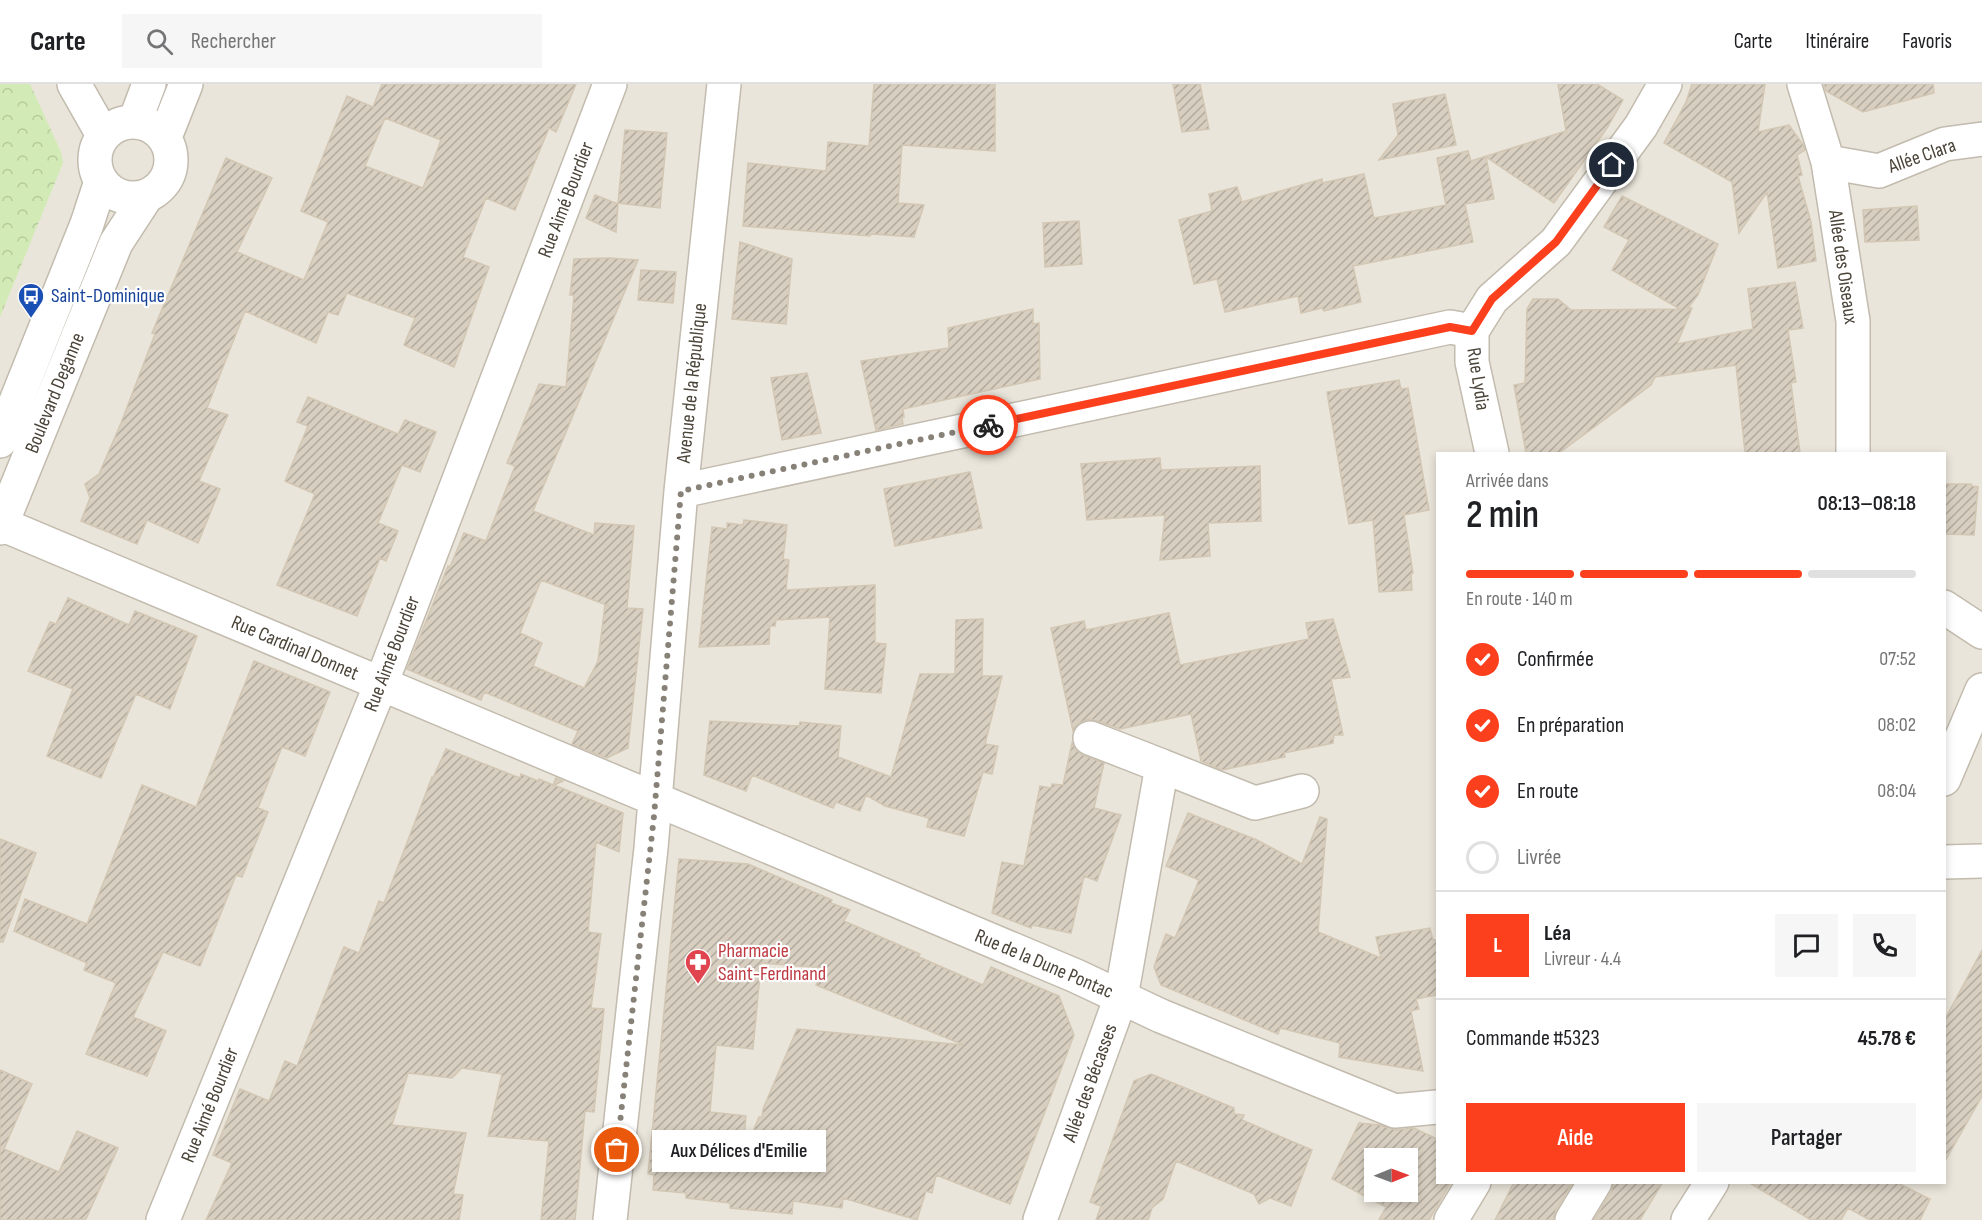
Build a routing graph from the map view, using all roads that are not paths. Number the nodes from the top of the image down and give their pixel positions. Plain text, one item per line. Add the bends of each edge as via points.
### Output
1 (74, 84) edge
2 (149, 84) edge
3 (186, 84) edge
4 (610, 84) edge
5 (724, 84) edge
6 (1665, 84) edge
7 (1804, 84) edge
8 (135, 121) junction
9 (103, 135) junction
10 (165, 137) junction
11 (1982, 139) edge
12 (1828, 162) junction
13 (101, 181) junction
14 (146, 197) junction
15 (1472, 331) junction
16 (0, 441) edge
17 (1492, 452) edge
18 (1853, 452) edge
19 (681, 491) junction
20 (1, 526) edge
21 (1946, 608) edge
22 (1982, 632) edge
23 (381, 684) junction
24 (1982, 690) edge
25 (1090, 738) dead end
26 (1162, 766) junction
27 (1946, 774) edge
28 (1302, 791) dead end
29 (656, 799) junction
30 (1982, 861) edge
31 (1946, 862) edge
32 (1121, 997) junction
33 (1436, 1107) edge
34 (1473, 1184) edge
35 (1594, 1184) edge
36 (1711, 1184) edge
37 (163, 1220) edge
38 (610, 1220) edge
39 (1040, 1220) edge
40 (1451, 1220) edge
41 (1572, 1220) edge
42 (1688, 1220) edge

1 - 9 street
2 - 8 street
3 - 10 street
4 - 23 street, Rue Aimé Bourdier
5 - 19 street, Avenue de la République
6 - 15 street, Rue Lydia via 1641,126 1556,242 1492,299
7 - 12 street, Allée des Oiseaux
8 - 9 street
8 - 10 street via 146,123
9 - 13 street via 95,158
10 - 14 street via 172,160 170,172 165,183
11 - 12 street, Allée Clara via 1946,144 1880,171
12 - 18 street, Allée des Oiseaux via 1852,321
13 - 14 street via 121,196
13 - 16 street, Boulevard Deganne
14 - 20 street, Boulevard Deganne via 116,243
15 - 17 street, Rue Lydia via 1472,363
15 - 19 street via 1450,327
19 - 29 street, Avenue de la République
20 - 23 street, Rue Cardinal Donnet
21 - 22 street
23 - 29 street, Rue Cardinal Donnet
23 - 37 street, Rue Aimé Bourdier
24 - 27 street
25 - 26 street
26 - 28 street via 1256,802
26 - 32 street, Allée des Bécasses
29 - 32 street, Rue de la Dune Pontac
29 - 38 street, Avenue de la République
30 - 31 street
32 - 33 street, Rue de la Dune Pontac via 1395,1111
32 - 39 street, Allée des Bécasses
34 - 40 street
35 - 41 street
36 - 42 street

